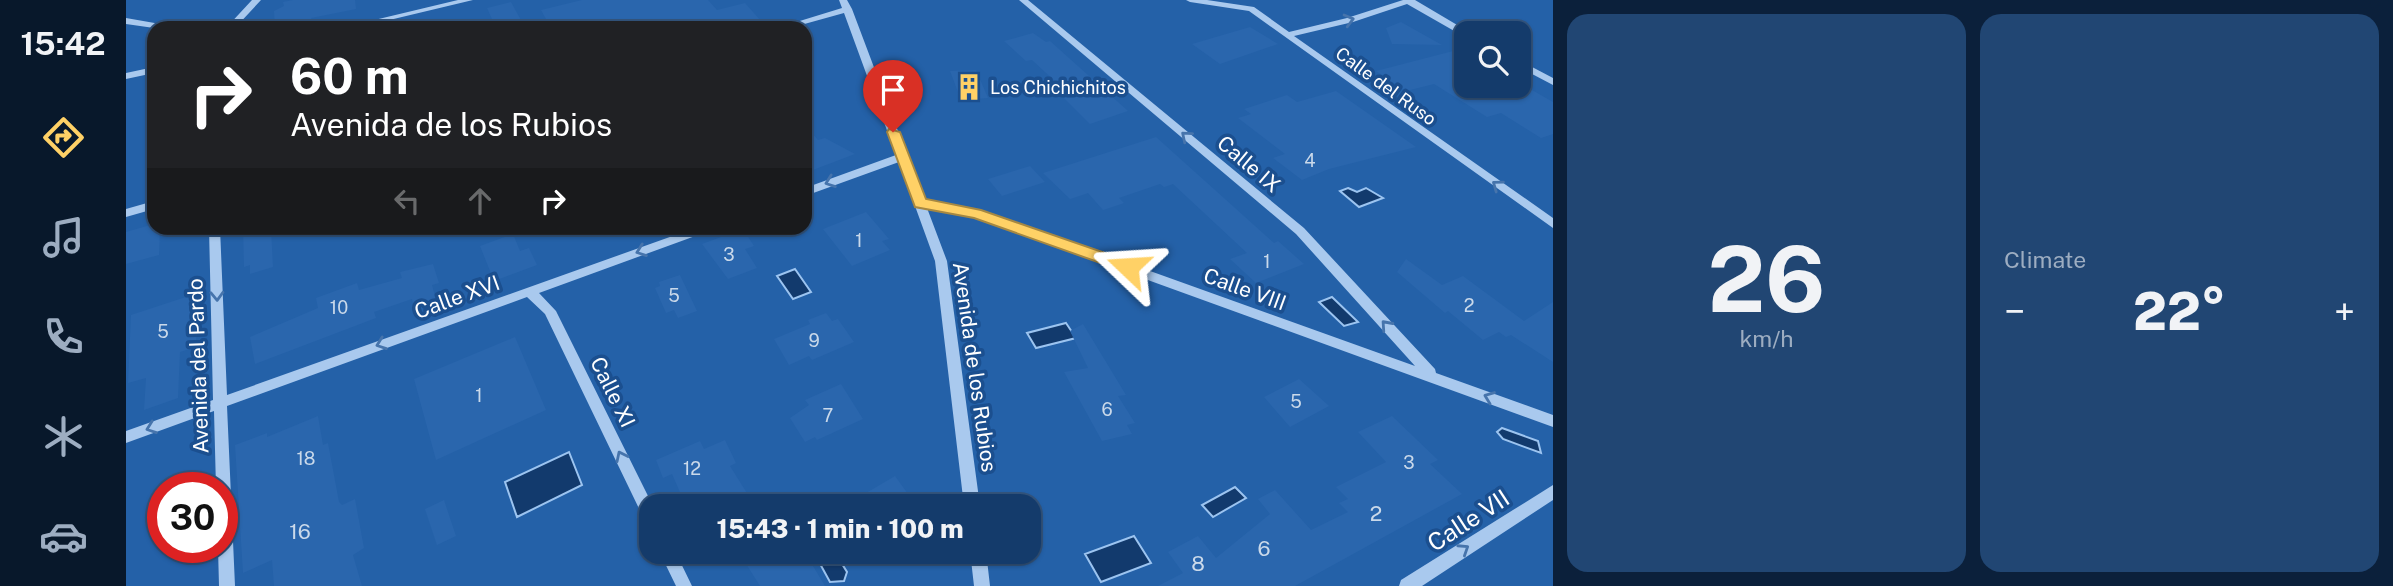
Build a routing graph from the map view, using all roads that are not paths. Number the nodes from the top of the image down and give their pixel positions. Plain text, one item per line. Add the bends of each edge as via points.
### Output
1 (257, 0) edge
2 (468, 0) edge
3 (1023, 0) edge
4 (1190, 0) edge
5 (1409, 1) edge
6 (846, 4) edge
7 (126, 21) edge
8 (237, 21) edge
9 (376, 21) edge
10 (800, 21) edge
11 (147, 25) edge
12 (1454, 27) edge
13 (1287, 35) junction
14 (1531, 70) edge
15 (147, 72) edge
16 (126, 76) edge
17 (1553, 82) edge
18 (902, 157) junction
19 (812, 189) edge
20 (920, 203) junction
21 (147, 207) edge
22 (126, 213) edge
23 (1553, 225) edge
24 (214, 235) edge
25 (685, 235) edge
26 (529, 291) junction
27 (1432, 376) junction
28 (221, 402) junction
29 (1553, 421) edge
30 (126, 437) edge
31 (1553, 492) edge
32 (639, 494) edge
33 (970, 494) edge
34 (673, 564) edge
35 (979, 564) edge
36 (227, 586) edge
37 (684, 586) edge
38 (982, 586) edge
39 (1407, 586) edge

1 - 8 street
2 - 9 street
27 -> 3 street, Calle IX via 1300,231
4 - 13 street, Calle del Ruso via 1251,9
5 - 12 street
13 -> 5 street
6 - 10 street
6 - 18 street, Avenida de los Rubios
7 - 11 street
23 -> 13 street, Calle del Ruso
14 - 17 street
15 - 16 street
18 -> 19 street
18 - 20 street, Avenida de los Rubios
20 - 27 street, Calle VIII via 976,213
20 - 33 street, Avenida de los Rubios via 941,261
21 - 22 street
24 -> 28 street, Avenida del Pardo
25 -> 26 street, Calle XVI
26 -> 28 street, Calle XVI
32 -> 26 street, Calle XI via 550,311
29 -> 27 street, Calle VIII
28 -> 30 street, Calle XVI
28 - 36 street, Avenida del Pardo
39 -> 31 street, Calle VII
34 - 37 street
35 - 38 street

